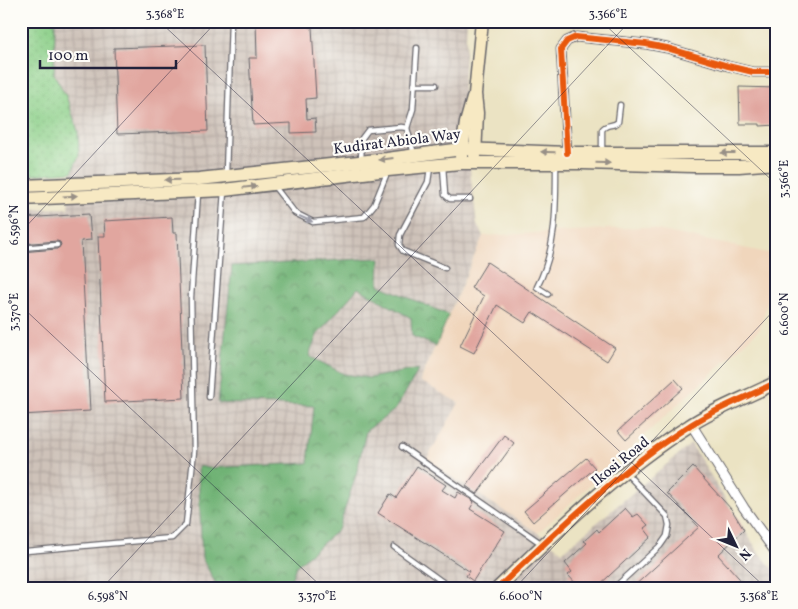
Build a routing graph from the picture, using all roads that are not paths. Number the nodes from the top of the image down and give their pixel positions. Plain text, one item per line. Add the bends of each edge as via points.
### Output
1 (231, 21) edge
2 (482, 21) edge
3 (417, 48) dead end
4 (777, 72) edge
5 (414, 85) junction
6 (436, 85) dead end
7 (475, 94) junction
8 (620, 105) dead end
9 (406, 128) junction
10 (462, 149) junction
11 (476, 149) junction
12 (602, 152) junction
13 (567, 153) junction
14 (777, 153) edge
15 (414, 155) junction
16 (361, 161) junction
17 (460, 163) junction
18 (474, 163) junction
19 (556, 163) junction
20 (777, 163) edge
21 (437, 166) junction
22 (388, 170) junction
23 (226, 176) junction
24 (199, 185) junction
25 (273, 185) junction
26 (21, 186) edge
27 (224, 190) junction
28 (21, 199) edge
29 (470, 200) dead end
30 (56, 245) dead end
31 (21, 248) edge
32 (445, 268) dead end
33 (548, 294) dead end
34 (777, 382) edge
35 (209, 397) dead end
36 (691, 424) junction
37 (402, 447) dead end
38 (624, 472) junction
39 (543, 545) junction
40 (394, 547) dead end
41 (26, 551) dead end
42 (777, 554) edge
43 (451, 588) edge
44 (498, 588) edge
45 (614, 588) edge

1 - 23 lane
2 - 7 main road
3 - 5 lane
4 - 13 street via 753,72 646,44 576,38 567,41 561,49
5 - 6 lane
5 - 9 lane
7 - 10 main road
7 - 11 main road via 478,113
8 - 12 lane via 618,122 602,130
9 - 15 lane
9 - 16 lane via 368,130 362,138
10 - 11 main road, Kudirat Abiola Way
10 - 15 main road, Kudirat Abiola Way
10 - 17 main road
13 -> 11 main road, Kudirat Abiola Way
11 - 18 main road
12 - 13 main road, Kudirat Abiola Way
14 -> 12 main road, Kudirat Abiola Way
15 -> 16 main road, Kudirat Abiola Way
16 - 23 main road, Kudirat Abiola Way
17 - 18 main road, Kudirat Abiola Way
17 - 21 main road, Kudirat Abiola Way
18 - 19 main road, Kudirat Abiola Way
19 -> 20 main road, Kudirat Abiola Way via 693,166
19 - 33 lane via 554,233 537,287
21 - 22 main road, Kudirat Abiola Way
21 - 29 lane via 445,195 450,199
21 - 32 lane via 400,235 399,245 403,251
22 - 25 main road, Kudirat Abiola Way
25 -> 22 lane via 295,213 313,222 364,217 374,206
23 - 24 main road, Kudirat Abiola Way
23 - 27 lane
24 -> 26 main road, Kudirat Abiola Way
24 - 27 main road, Kudirat Abiola Way
28 -> 24 main road, Kudirat Abiola Way
24 - 41 lane via 191,297 194,451 186,524 172,538
27 -> 25 main road, Kudirat Abiola Way
27 - 35 lane
30 - 31 lane
34 - 36 main road, Ikosi Road
36 - 38 main road, Ikosi Road
36 - 42 street
37 - 39 lane
38 - 39 main road, Ikosi Road
38 - 45 lane via 667,516 669,526 660,546
39 - 44 main road, Ikosi Road
40 - 43 lane

